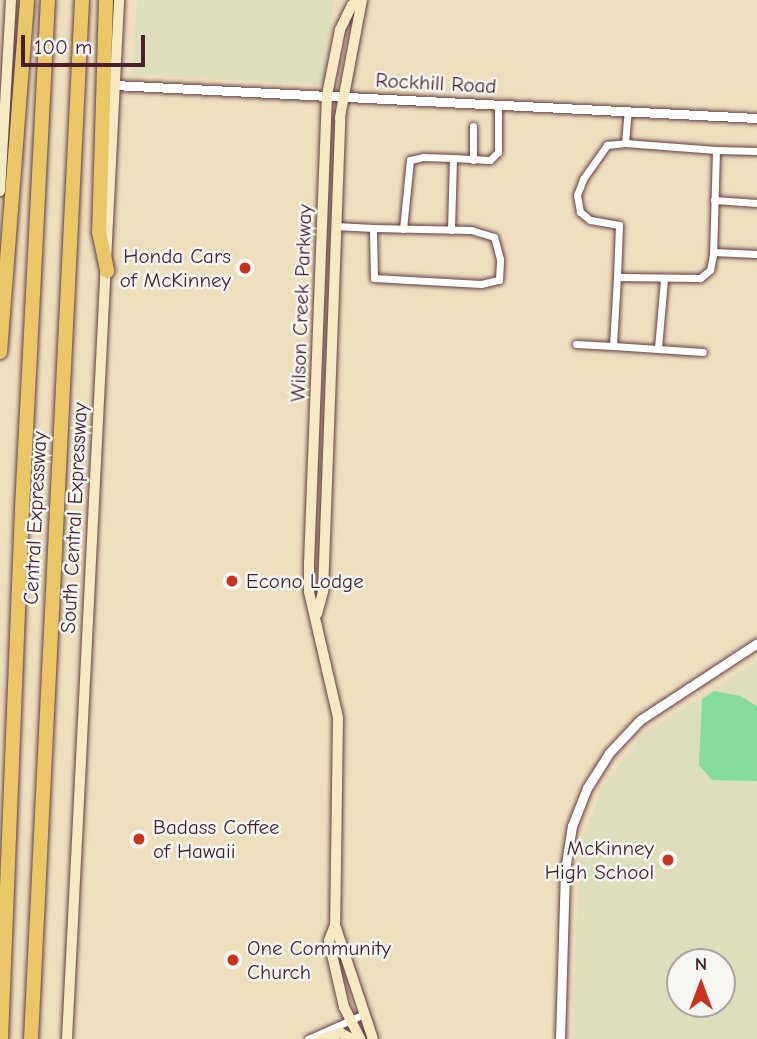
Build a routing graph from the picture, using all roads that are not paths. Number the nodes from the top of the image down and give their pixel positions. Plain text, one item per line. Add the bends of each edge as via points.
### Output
1 (11, 0) edge
2 (27, 0) edge
3 (48, 0) edge
4 (82, 0) edge
5 (106, 0) edge
6 (119, 0) edge
7 (361, 0) edge
8 (4, 70) edge
9 (114, 85) junction
10 (327, 95) junction
11 (341, 96) junction
12 (499, 104) junction
13 (628, 111) junction
14 (757, 118) edge
15 (473, 126) dead end
16 (625, 143) junction
17 (716, 150) junction
18 (757, 151) edge
19 (453, 158) junction
20 (473, 160) junction
21 (0, 191) edge
22 (714, 200) junction
23 (757, 203) edge
24 (335, 226) junction
25 (373, 228) junction
26 (403, 229) junction
27 (451, 230) junction
28 (713, 252) junction
29 (757, 254) edge
30 (107, 271) junction
31 (617, 276) junction
32 (664, 280) junction
33 (576, 344) dead end
34 (613, 346) junction
35 (658, 348) junction
36 (0, 352) edge
37 (703, 352) dead end
38 (317, 614) junction
39 (757, 643) edge
40 (357, 1017) junction
41 (1, 1039) edge
42 (30, 1039) edge
43 (67, 1039) edge
44 (308, 1039) edge
45 (321, 1039) edge
46 (352, 1039) edge
47 (360, 1039) edge
48 (373, 1039) edge
49 (560, 1039) edge

1 - 8 main road
2 - 36 highway
3 - 41 highway, Central Expressway
4 - 42 highway, Central Expressway
5 - 30 highway via 99,232
6 - 9 main road, South Central Expressway
7 - 10 main road, Wilson Creek Parkway via 352,5 340,30
7 - 11 main road, Wilson Creek Parkway
8 - 21 main road
9 - 10 street, Rockhill Road
9 - 30 main road, South Central Expressway
10 - 11 street, Rockhill Road
10 - 38 main road, Wilson Creek Parkway via 309,563 309,592
11 - 12 street, Rockhill Road
11 - 24 main road, Wilson Creek Parkway
12 - 13 street, Rockhill Road
12 - 20 street via 498,152 490,160
13 - 14 street, Rockhill Road
13 - 16 street
15 - 20 street
16 - 17 street
16 - 31 street via 607,145 594,158 577,195 580,212 590,220 619,225
17 - 18 street
17 - 22 street
19 - 20 street
19 - 26 street via 410,160
19 - 27 street
22 - 23 street
22 - 28 street
24 - 25 street
24 - 38 main road, Wilson Creek Parkway via 323,591
25 - 26 street
25 - 27 street via 374,278 481,284 499,279 494,237
26 - 27 street
28 - 29 street
28 - 32 street via 710,270 700,278
30 - 43 main road, South Central Expressway
31 - 32 street
31 - 34 street
32 - 35 street
33 - 34 street
34 - 35 street
35 - 37 street
38 - 40 main road, Wilson Creek Parkway via 338,719 335,925 329,941
39 - 49 street via 640,720 609,753 587,788 572,826 565,870
40 - 44 street
40 - 47 main road, Wilson Creek Parkway
40 - 48 main road, Wilson Creek Parkway
45 - 46 main road via 341,1032

